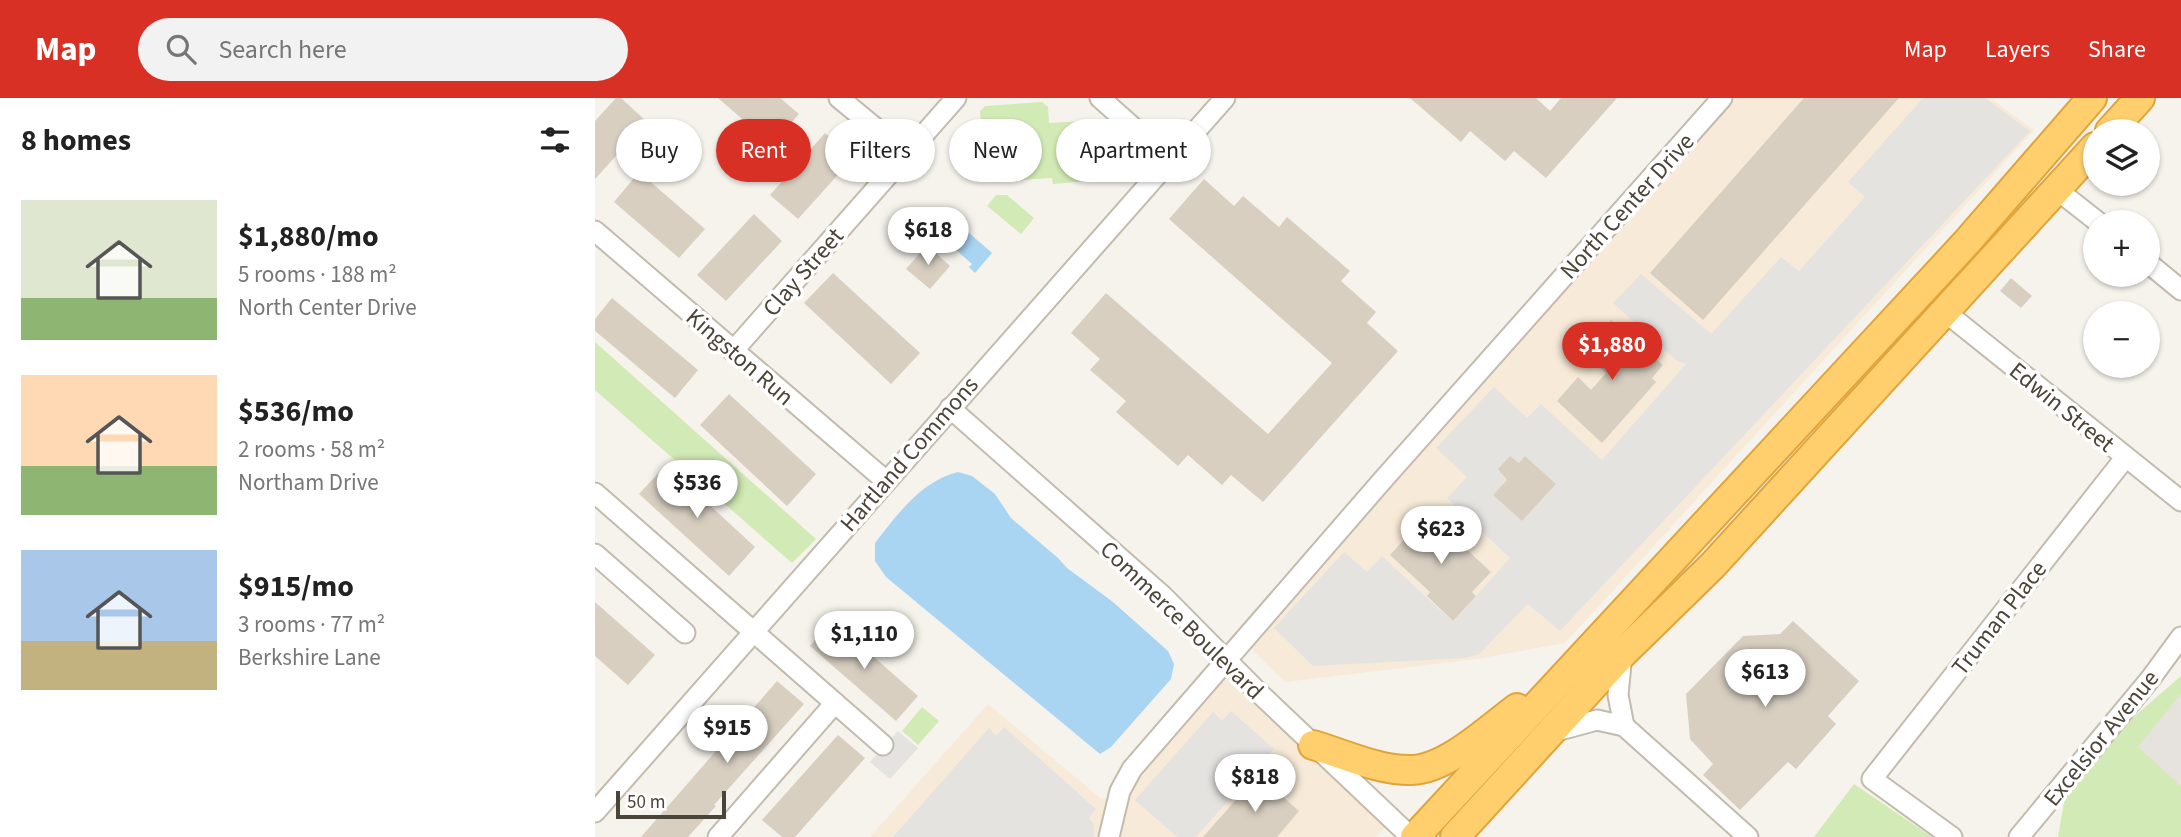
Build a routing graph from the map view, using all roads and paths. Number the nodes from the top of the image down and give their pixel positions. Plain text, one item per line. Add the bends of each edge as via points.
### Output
1 (839, 98) edge
2 (955, 98) edge
3 (1100, 98) edge
4 (1225, 98) edge
5 (1722, 98) edge
6 (2092, 98) edge
7 (2140, 98) edge
8 (864, 119) edge
9 (1124, 119) edge
10 (1207, 119) edge
11 (2121, 119) edge
12 (935, 121) edge
13 (2083, 160) edge
14 (882, 182) edge
15 (1152, 182) edge
16 (2056, 188) junction
17 (2083, 210) edge
18 (595, 231) edge
19 (2160, 273) edge
20 (2181, 290) edge
21 (1944, 311) junction
22 (733, 351) junction
23 (950, 408) junction
24 (2125, 458) junction
25 (886, 481) junction
26 (2181, 501) edge
27 (599, 503) edge
28 (595, 554) edge
29 (685, 632) dead end
30 (754, 632) junction
31 (2181, 637) edge
32 (1622, 654) junction
33 (1227, 660) junction
34 (1567, 671) junction
35 (835, 703) junction
36 (1625, 726) junction
37 (1548, 734) junction
38 (883, 745) dead end
39 (1313, 745) junction
40 (598, 803) edge
41 (717, 837) edge
42 (1109, 837) edge
43 (1413, 837) edge
44 (1455, 837) edge
45 (1748, 837) edge
46 (1951, 837) edge
47 (2019, 837) edge

1 - 8 street
2 - 12 street, Clay Street
3 - 9 street
4 - 10 street, Hartland Commons
5 - 33 street, North Center Drive
6 - 34 highway via 1966,243
7 - 11 highway
13 - 16 highway
14 - 22 street, Clay Street
15 - 23 street, Hartland Commons
16 - 17 street
16 - 21 highway
18 - 22 street, Kingston Run
19 - 20 street
21 - 24 street, Edwin Street
21 - 32 highway via 1713,565
22 - 25 street, Kingston Run
23 - 25 street, Hartland Commons
23 - 33 street, Commerce Boulevard via 1162,595
24 - 26 street, Edwin Street
24 - 46 street, Truman Place via 1872,779
25 - 30 street, Hartland Commons
27 - 30 street
28 - 29 street
30 - 35 street
30 - 40 street, Hartland Commons
31 - 47 street, Excelsior Avenue
32 - 36 street via 1618,695
32 - 37 highway
33 - 39 street, Commerce Boulevard
33 - 42 street, North Center Drive via 1128,776 1117,799
34 - 39 highway via 1459,751 1422,769 1390,768
34 - 43 highway
35 - 38 street
35 - 41 street
36 - 37 street via 1597,720
36 - 45 street
37 - 44 highway
39 - 43 street, Commerce Boulevard

